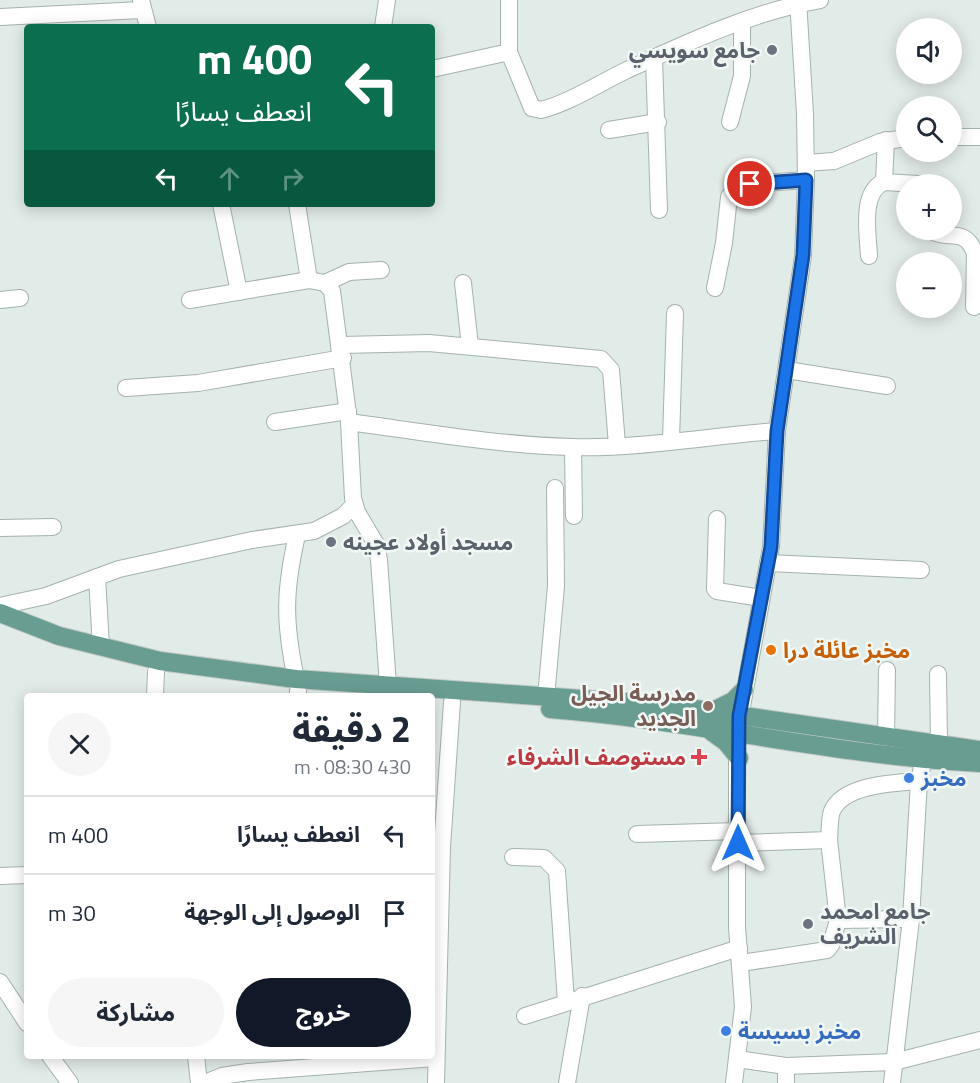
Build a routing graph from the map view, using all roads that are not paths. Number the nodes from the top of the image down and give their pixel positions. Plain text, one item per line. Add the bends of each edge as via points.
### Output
1 (387, 0) edge
2 (509, 0) edge
3 (820, 0) edge
4 (799, 2) edge
5 (142, 5) edge
6 (0, 17) edge
7 (742, 23) junction
8 (147, 24) edge
9 (383, 24) edge
10 (509, 52) junction
11 (654, 58) junction
12 (435, 68) edge
13 (658, 122) junction
14 (730, 122) dead end
15 (609, 130) dead end
16 (962, 137) edge
17 (980, 137) edge
18 (896, 139) edge
19 (886, 140) junction
20 (806, 172) junction
21 (884, 182) junction
22 (896, 183) edge
23 (222, 207) edge
24 (298, 207) edge
25 (659, 210) dead end
26 (962, 237) edge
27 (869, 256) dead end
28 (381, 270) dead end
29 (317, 282) junction
30 (463, 283) dead end
31 (715, 288) dead end
32 (239, 292) junction
33 (20, 298) dead end
34 (0, 300) edge
35 (190, 300) dead end
36 (974, 307) dead end
37 (675, 313) dead end
38 (470, 346) junction
39 (342, 351) junction
40 (787, 370) junction
41 (887, 386) dead end
42 (126, 388) dead end
43 (348, 417) junction
44 (275, 422) dead end
45 (777, 431) junction
46 (671, 441) junction
47 (617, 446) junction
48 (573, 447) junction
49 (555, 488) dead end
50 (354, 505) junction
51 (574, 516) dead end
52 (717, 519) dead end
53 (53, 527) dead end
54 (0, 528) edge
55 (297, 535) junction
56 (768, 563) junction
57 (921, 570) dead end
58 (97, 577) junction
59 (761, 598) junction
60 (0, 606) edge
61 (0, 613) edge
62 (0, 624) edge
63 (101, 647) junction
64 (887, 670) dead end
65 (156, 672) junction
66 (938, 674) dead end
67 (388, 685) junction
68 (297, 688) edge
69 (744, 690) junction
70 (155, 693) edge
71 (343, 693) edge
72 (546, 697) junction
73 (435, 700) edge
74 (452, 702) junction
75 (739, 716) junction
76 (708, 720) junction
77 (737, 734) junction
78 (886, 735) junction
79 (939, 743) junction
80 (980, 750) edge
81 (739, 758) junction
82 (924, 758) junction
83 (980, 763) edge
84 (919, 781) junction
85 (637, 834) dead end
86 (738, 837) junction
87 (829, 840) junction
88 (437, 847) edge
89 (513, 856) dead end
90 (24, 875) edge
91 (0, 876) edge
92 (911, 919) junction
93 (838, 920) junction
94 (436, 950) edge
95 (740, 956) junction
96 (0, 982) edge
97 (574, 999) junction
98 (525, 1016) dead end
99 (24, 1018) edge
100 (980, 1040) edge
101 (435, 1058) joint
102 (53, 1059) edge
103 (196, 1059) edge
104 (401, 1059) edge
105 (737, 1059) junction
106 (299, 1062) edge
107 (894, 1062) junction
108 (786, 1075) edge
109 (70, 1083) edge
110 (199, 1083) edge
111 (205, 1083) edge
112 (435, 1083) edge
113 (567, 1083) edge
114 (734, 1083) edge
115 (892, 1083) edge

1 - 9 street
2 - 10 street
3 - 4 street
4 - 7 street
4 - 20 street
5 - 6 street
5 - 8 street
7 - 11 street
7 - 14 street via 742,76
10 - 11 street via 532,108 541,110
10 - 12 street
11 - 13 street
13 - 15 street
13 - 25 street
16 - 17 street
18 - 19 street
19 - 20 street
19 - 21 street
20 - 31 street via 738,186 734,191 729,198
20 - 40 street via 803,255
21 - 22 street
21 - 27 street via 870,193
23 - 32 street
24 - 29 street
26 - 36 street via 975,253
28 - 29 street via 349,272
29 - 32 street
29 - 39 street via 333,295
30 - 38 street
32 - 35 street
33 - 34 street
37 - 46 street
38 - 39 street via 369,342
38 - 47 street via 606,361 614,392
39 - 42 street via 198,383
39 - 43 street
40 - 41 street
40 - 45 street
43 - 44 street
43 - 48 street via 488,442
43 - 50 street
45 - 46 street
45 - 56 street
46 - 47 street
47 - 48 street
48 - 51 street
49 - 72 street via 556,586
50 - 55 street via 329,525
50 - 67 street via 370,531 379,560
52 - 59 street via 715,589
53 - 54 street
55 - 58 street via 252,540
55 - 68 street via 285,602
56 - 57 street
56 - 59 street
58 - 60 street via 46,596
58 - 63 street
59 - 69 street
61 - 63 main road via 44,631
62 - 65 main road via 95,657
63 - 68 main road
64 - 78 street
65 - 68 main road
65 - 70 street
66 - 79 street
67 - 68 main road
67 - 72 main road
68 - 71 main road
69 - 75 street
69 - 76 main road
72 - 76 main road via 668,705
73 - 74 main road
74 - 76 main road
74 - 88 street
75 - 76 main road
75 - 77 street
75 - 78 main road
76 - 77 main road
76 - 81 main road
77 - 81 street
77 - 82 main road
78 - 79 main road
79 - 80 main road
81 - 86 street
82 - 83 main road
82 - 84 street
84 - 87 street via 888,783 843,798 832,811
84 - 92 street
85 - 86 street
86 - 87 street
86 - 95 street
87 - 93 street
88 - 94 street
89 - 97 street via 544,858 557,871
90 - 91 street
92 - 93 street
92 - 107 street
93 - 95 street via 827,950
94 - 101 street
95 - 97 street
95 - 105 street via 743,1007
96 - 99 street
97 - 98 street
97 - 113 street
100 - 107 street
101 - 112 street
102 - 109 street
103 - 110 street
104 - 106 street
105 - 108 street
105 - 114 street
106 - 111 street via 228,1074
107 - 108 street
107 - 115 street

